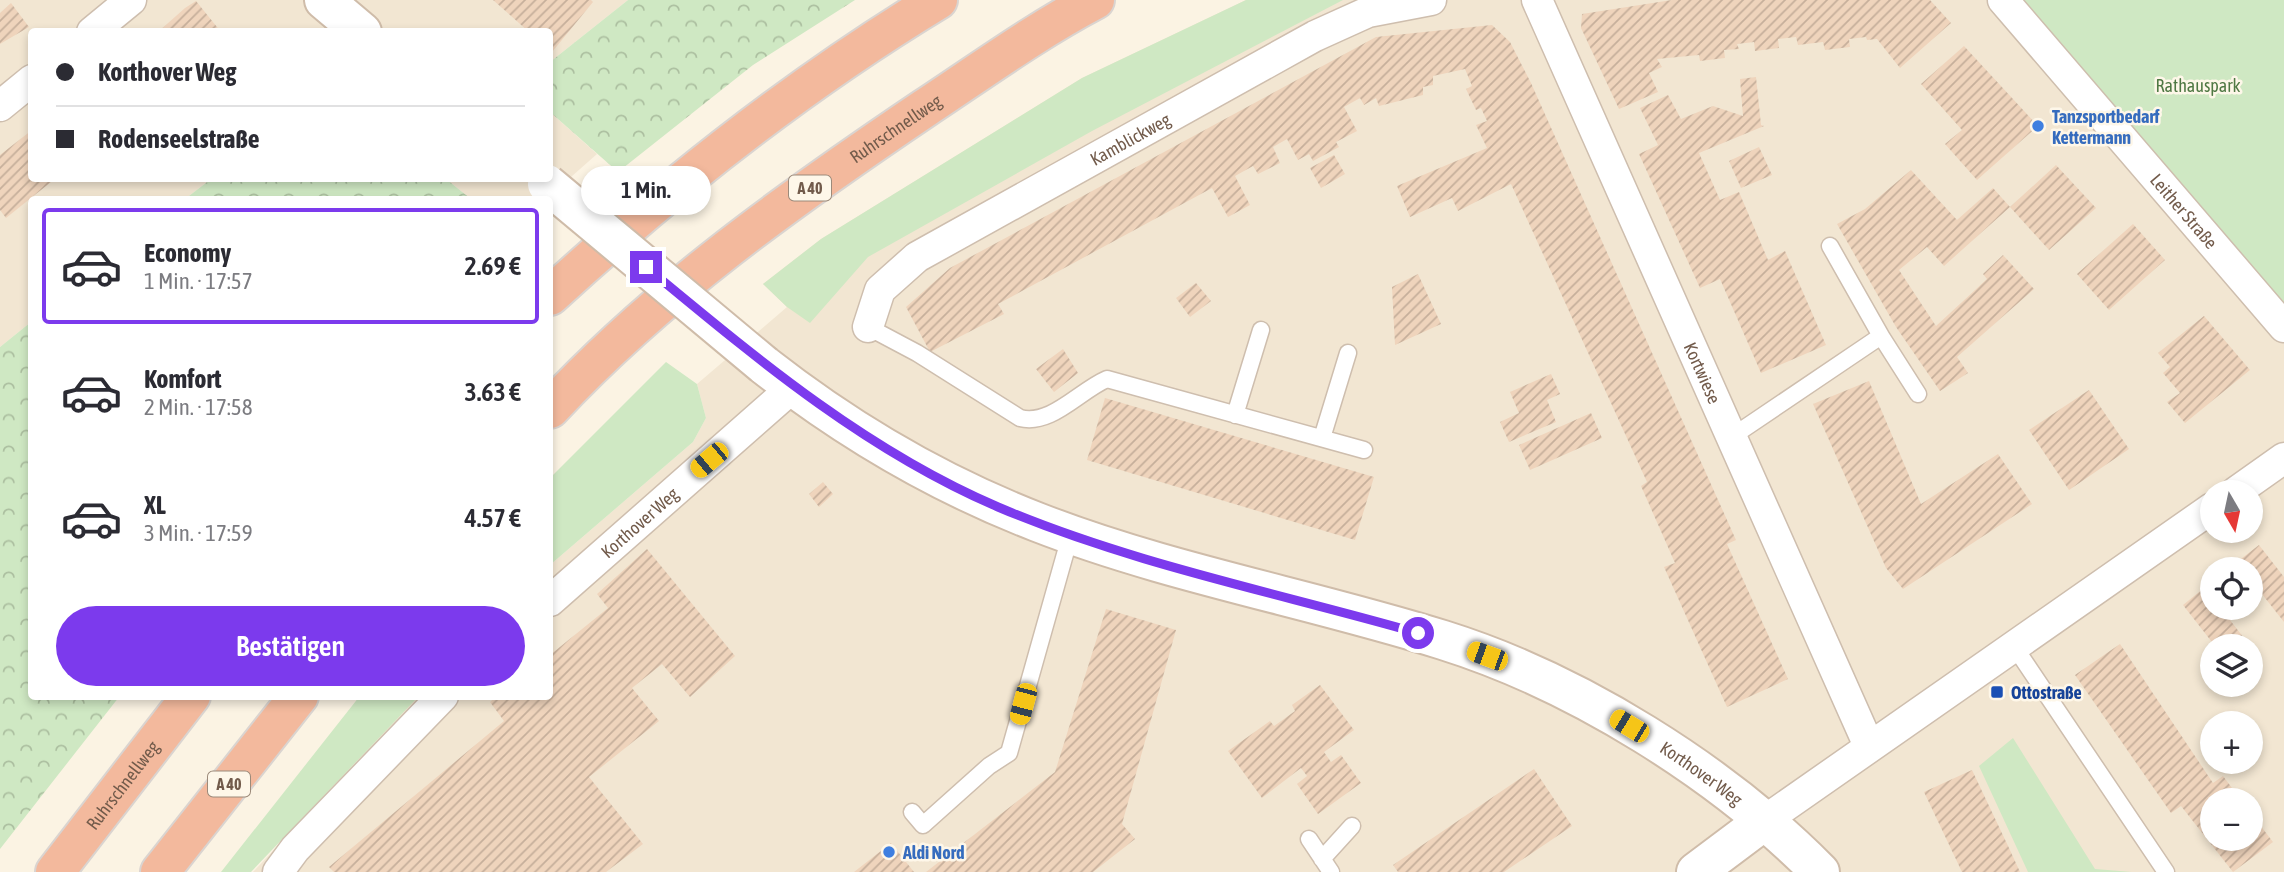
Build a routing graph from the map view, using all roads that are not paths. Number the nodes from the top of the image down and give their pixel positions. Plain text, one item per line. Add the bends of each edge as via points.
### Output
1 (131, 0) edge
2 (324, 0) edge
3 (938, 0) edge
4 (1095, 0) edge
5 (1431, 0) edge
6 (1537, 0) edge
7 (2003, 0) edge
8 (97, 28) edge
9 (357, 28) edge
10 (28, 83) edge
11 (0, 106) edge
12 (544, 182) edge
13 (1830, 246) dead end
14 (553, 293) edge
15 (868, 327) joint
16 (2284, 327) edge
17 (1261, 330) dead end
18 (1881, 336) junction
19 (1348, 353) dead end
20 (778, 376) junction
21 (1918, 394) dead end
22 (553, 406) edge
23 (1235, 415) junction
24 (1322, 438) junction
25 (1730, 438) junction
26 (1364, 450) dead end
27 (2284, 458) edge
28 (2253, 480) edge
29 (2200, 516) edge
30 (1071, 533) junction
31 (553, 597) edge
32 (2014, 646) junction
33 (188, 700) edge
34 (296, 700) edge
35 (439, 700) edge
36 (1869, 746) junction
37 (912, 813) dead end
38 (1764, 821) junction
39 (1352, 826) dead end
40 (1309, 839) dead end
41 (1326, 865) edge
42 (55, 872) edge
43 (160, 872) edge
44 (278, 872) edge
45 (1696, 872) edge
46 (1820, 872) edge
47 (2166, 872) edge

1 - 8 street
2 - 9 main road
3 - 14 highway via 802,90 605,245
4 - 22 highway, Ruhrschnellweg / A 40 via 852,158 739,241 645,319
5 - 15 street, Kamblickweg via 1367,12 1315,36 917,257 880,289
6 - 25 street, Kortwiese
7 - 16 street, Leither Straße
10 - 11 street
12 - 20 main road, bridge
13 - 18 lane
15 - 23 lane via 1031,421 1107,379
17 - 23 lane
18 - 21 lane
18 - 25 lane
19 - 24 lane
20 - 30 main road, Korthover Weg via 900,457 965,491
20 - 31 street, Korthover Weg
23 - 24 lane
24 - 26 lane
25 - 36 street, Kortwiese
27 - 28 street
29 - 32 street
30 - 37 lane via 1009,753 923,825
30 - 38 main road, Korthover Weg via 1445,641 1529,672 1646,736
32 - 36 street
32 - 47 lane
33 - 42 highway, Ruhrschnellweg
34 - 43 highway, A 40
35 - 44 street
36 - 38 street
38 - 45 main road
38 - 46 main road, Korthover Weg
39 - 41 lane
40 - 41 lane

